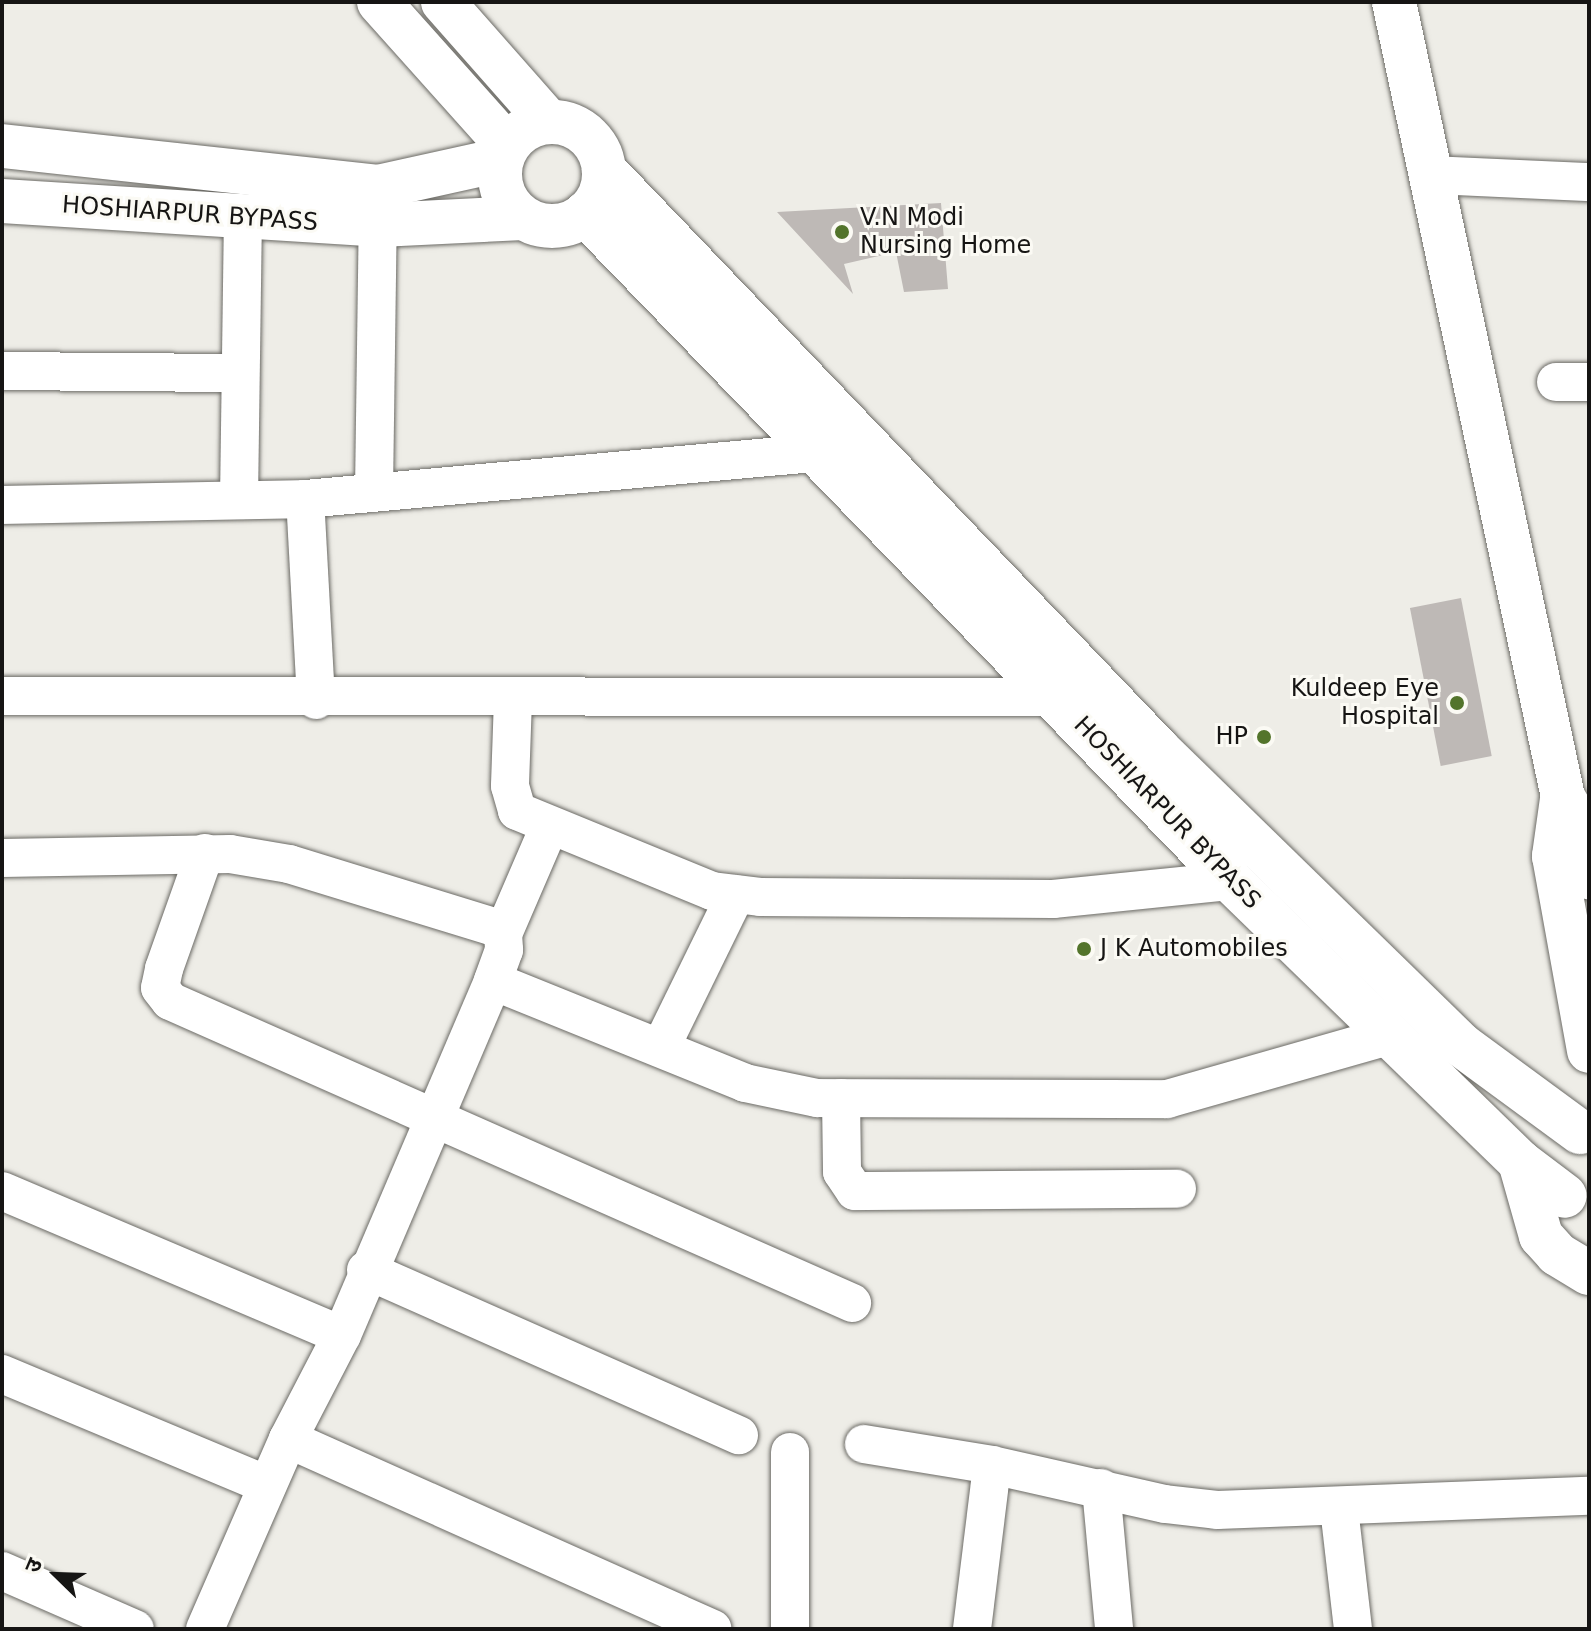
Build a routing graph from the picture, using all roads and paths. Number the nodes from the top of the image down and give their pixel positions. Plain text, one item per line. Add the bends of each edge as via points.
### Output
1 (379, 2) edge
2 (443, 2) edge
3 (1394, 2) edge
4 (548, 121) junction
5 (2, 146) edge
6 (504, 153) junction
7 (604, 170) junction
8 (1432, 175) junction
9 (1589, 182) edge
10 (2, 201) edge
11 (378, 206) junction
12 (585, 214) junction
13 (523, 218) junction
14 (243, 219) junction
15 (2, 371) edge
16 (239, 373) junction
17 (813, 453) junction
18 (374, 491) junction
19 (305, 499) junction
20 (239, 500) junction
21 (2, 505) edge
22 (2, 696) edge
23 (1052, 697) junction
24 (513, 699) junction
25 (316, 700) junction
26 (1145, 762) junction
27 (1563, 797) junction
28 (549, 827) junction
29 (205, 853) junction
30 (2, 858) edge
31 (1589, 877) edge
32 (1231, 881) junction
33 (736, 894) junction
34 (503, 934) junction
35 (493, 981) junction
36 (1391, 1035) junction
37 (661, 1047) junction
38 (1589, 1051) edge
39 (841, 1098) junction
40 (435, 1120) junction
41 (1584, 1128) edge
42 (1520, 1162) junction
43 (1177, 1189) dead end
44 (2, 1191) edge
45 (1577, 1207) edge
46 (366, 1270) junction
47 (1589, 1273) edge
48 (852, 1303) dead end
49 (342, 1335) junction
50 (2, 1374) edge
51 (739, 1435) dead end
52 (288, 1439) junction
53 (864, 1444) dead end
54 (790, 1452) dead end
55 (992, 1465) junction
56 (267, 1485) junction
57 (1101, 1488) junction
58 (1589, 1496) edge
59 (1339, 1508) junction
60 (2, 1571) edge
61 (135, 1629) edge
62 (205, 1629) edge
63 (712, 1629) edge
64 (790, 1629) edge
65 (972, 1629) edge
66 (1114, 1629) edge
67 (1353, 1629) edge

1 - 6 main road
2 - 4 main road
3 - 8 main road
4 - 6 main road via 518,133
4 - 7 main road via 565,122 592,140
5 - 11 main road
6 - 11 main road
6 - 13 main road via 502,193
7 - 12 main road via 596,202
7 - 26 main road
8 - 9 street
8 - 27 main road
10 - 14 main road, HOSHIARPUR BYPASS
11 - 13 main road
11 - 14 main road, HOSHIARPUR BYPASS
11 - 18 street
12 - 13 main road via 555,227
12 - 17 main road, HOSHIARPUR BYPASS
14 - 16 street
15 - 16 street
16 - 20 street
17 - 18 street
17 - 23 main road, HOSHIARPUR BYPASS
18 - 19 street
19 - 20 street
19 - 25 street
20 - 21 street
22 - 25 street
23 - 24 street
23 - 26 main road, HOSHIARPUR BYPASS
24 - 25 street
24 - 28 street via 511,802 524,816
26 - 32 main road, HOSHIARPUR BYPASS
26 - 41 main road via 1460,1044
27 - 31 main road via 1580,827
27 - 38 main road via 1554,856
28 - 33 street via 680,879
28 - 34 street
29 - 30 street
29 - 34 street via 289,864
29 - 40 street via 164,969 160,988 170,1001
32 - 33 street via 1053,899
32 - 36 main road, HOSHIARPUR BYPASS
33 - 37 street
34 - 35 street
35 - 37 street
35 - 40 street
36 - 39 street via 1167,1099
36 - 42 main road, HOSHIARPUR BYPASS
37 - 39 street via 745,1083
39 - 43 street via 842,1172 855,1191
40 - 46 street
40 - 48 street
41 - 45 main road via 1560,1165
42 - 45 main road, HOSHIARPUR BYPASS
42 - 47 main road via 1541,1236 1557,1254
44 - 49 street
46 - 49 street
46 - 51 street
49 - 52 street
50 - 56 street
52 - 56 street
52 - 63 street
53 - 55 street
54 - 64 street
55 - 57 street
55 - 65 street
56 - 62 street
57 - 59 street via 1193,1508
57 - 66 street
58 - 59 street
59 - 67 street
60 - 61 street

